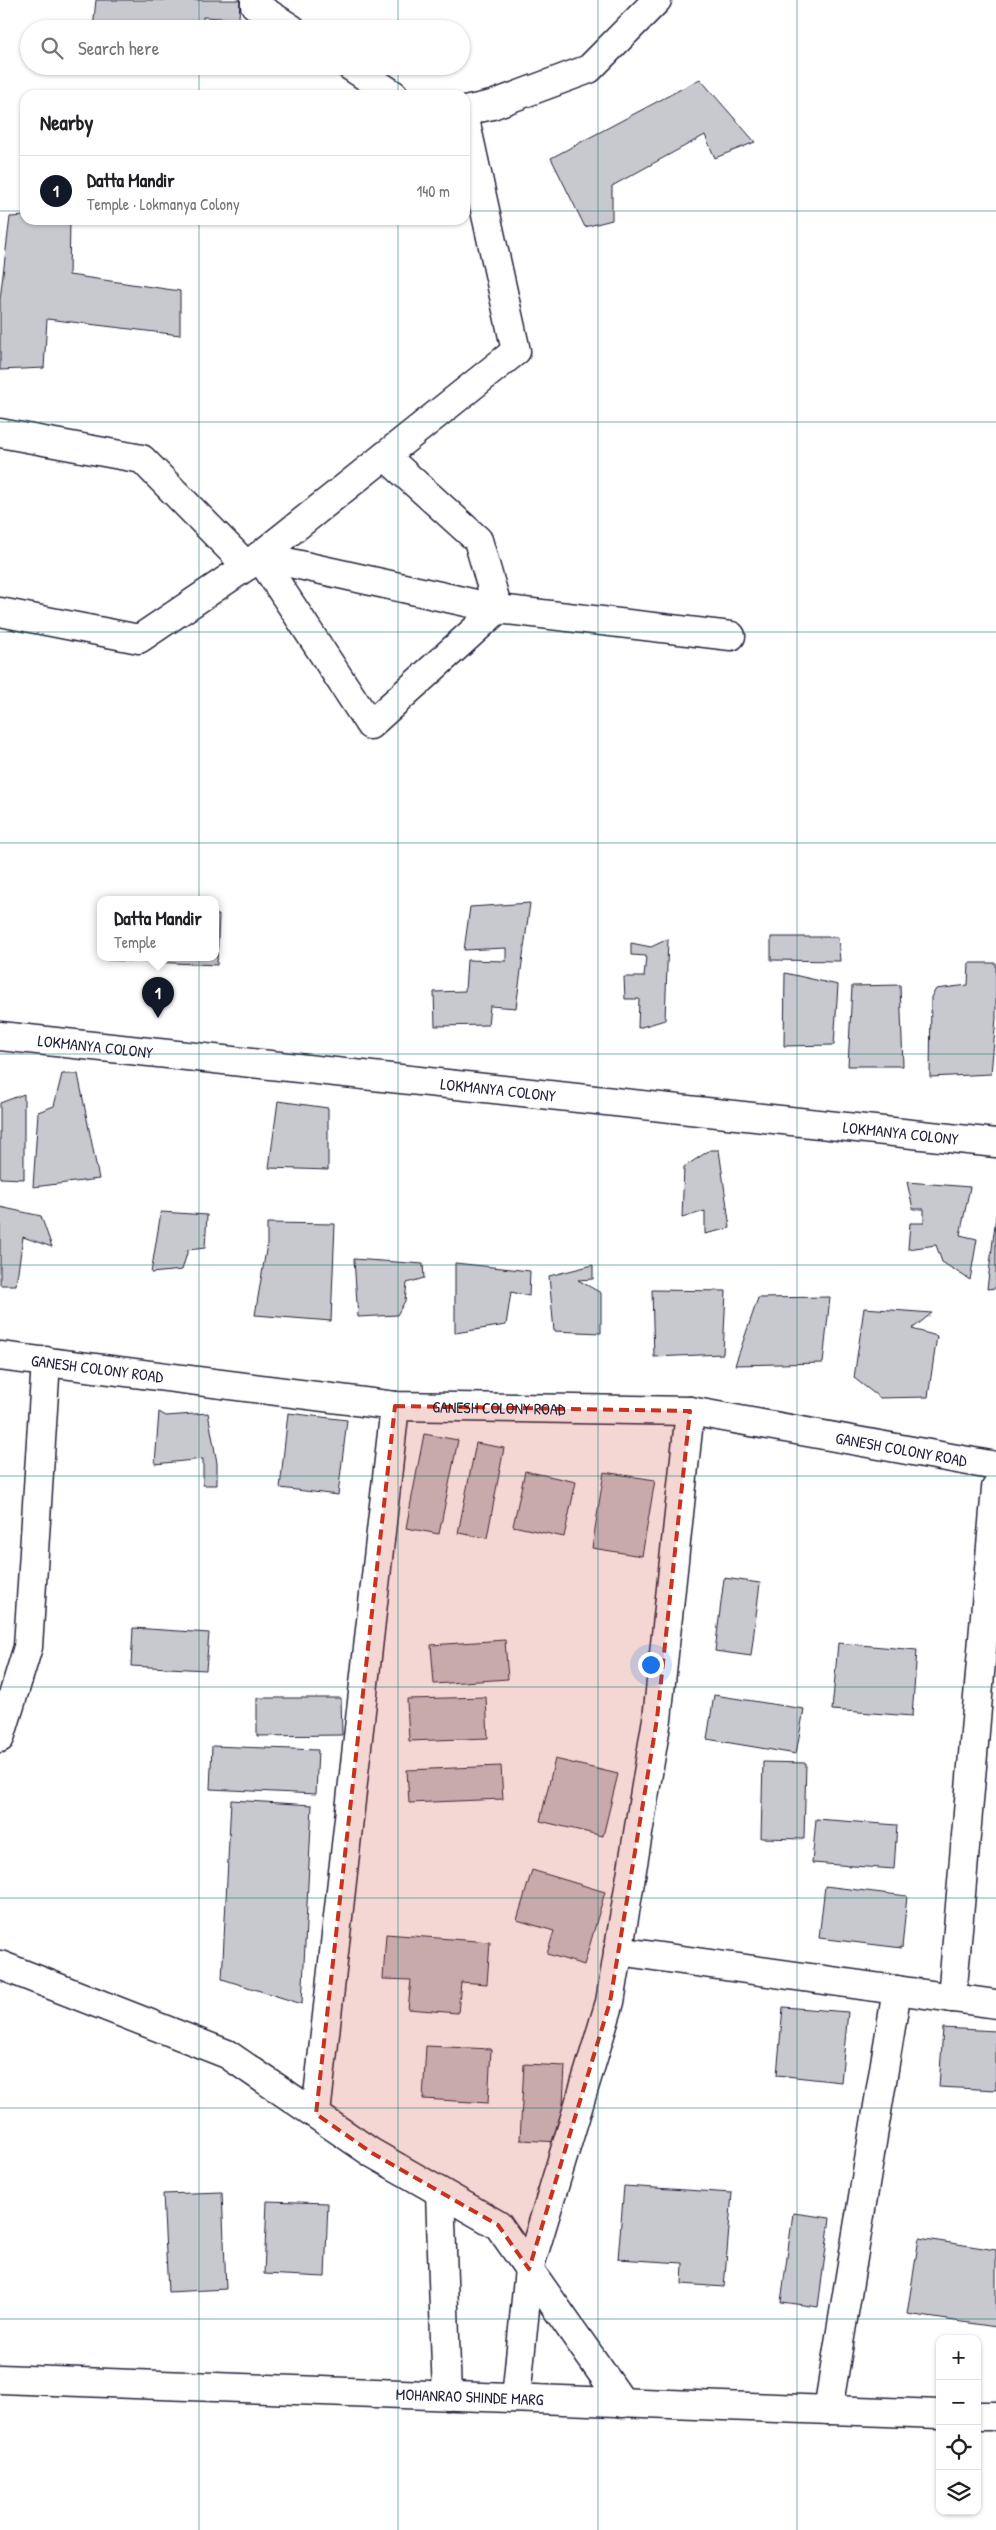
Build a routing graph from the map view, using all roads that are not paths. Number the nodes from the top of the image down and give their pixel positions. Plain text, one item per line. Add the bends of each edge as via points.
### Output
1 (255, 0) edge
2 (657, 0) edge
3 (278, 20) edge
4 (364, 75) edge
5 (386, 90) edge
6 (470, 110) edge
7 (470, 142) edge
8 (0, 433) edge
9 (385, 456) junction
10 (253, 561) junction
11 (498, 609) junction
12 (0, 612) edge
13 (731, 636) dead end
14 (0, 1036) edge
15 (996, 1143) edge
16 (0, 1356) edge
17 (46, 1361) junction
18 (395, 1406) junction
19 (690, 1411) junction
20 (996, 1466) edge
21 (996, 1488) edge
22 (0, 1738) edge
23 (618, 1951) junction
24 (0, 1965) edge
25 (897, 1990) junction
26 (952, 1998) junction
27 (996, 2004) edge
28 (316, 2114) junction
29 (440, 2192) junction
30 (529, 2269) junction
31 (0, 2379) edge
32 (447, 2396) junction
33 (516, 2398) junction
34 (623, 2403) junction
35 (828, 2410) junction
36 (936, 2414) edge
37 (981, 2416) edge
38 (996, 2416) edge

1 - 3 street via 255,5
2 - 6 street via 589,69 492,105
4 - 5 street
7 - 9 street via 516,352
8 - 10 street via 142,459
9 - 10 street
9 - 11 street via 478,540
10 - 11 street
10 - 11 street via 370,725
10 - 12 street via 139,639
11 - 13 street
14 - 15 street, LOKMANYA COLONY
16 - 17 street, GANESH COLONY ROAD
17 - 18 street, GANESH COLONY ROAD
17 - 22 street via 28,1647
18 - 19 street, GANESH COLONY ROAD
18 - 28 street
19 - 20 street, GANESH COLONY ROAD
19 - 23 street via 657,1719
21 - 26 street
23 - 25 street
23 - 30 street via 610,2002
24 - 28 street via 227,2054
25 - 26 street
25 - 35 street
26 - 27 street
28 - 29 street
29 - 30 street via 498,2225
29 - 32 street
30 - 33 street
30 - 34 street
31 - 32 street, MOHANRAO SHINDE MARG
32 - 33 street, MOHANRAO SHINDE MARG
33 - 34 street, MOHANRAO SHINDE MARG
34 - 35 street, MOHANRAO SHINDE MARG
35 - 36 street, MOHANRAO SHINDE MARG
37 - 38 street

